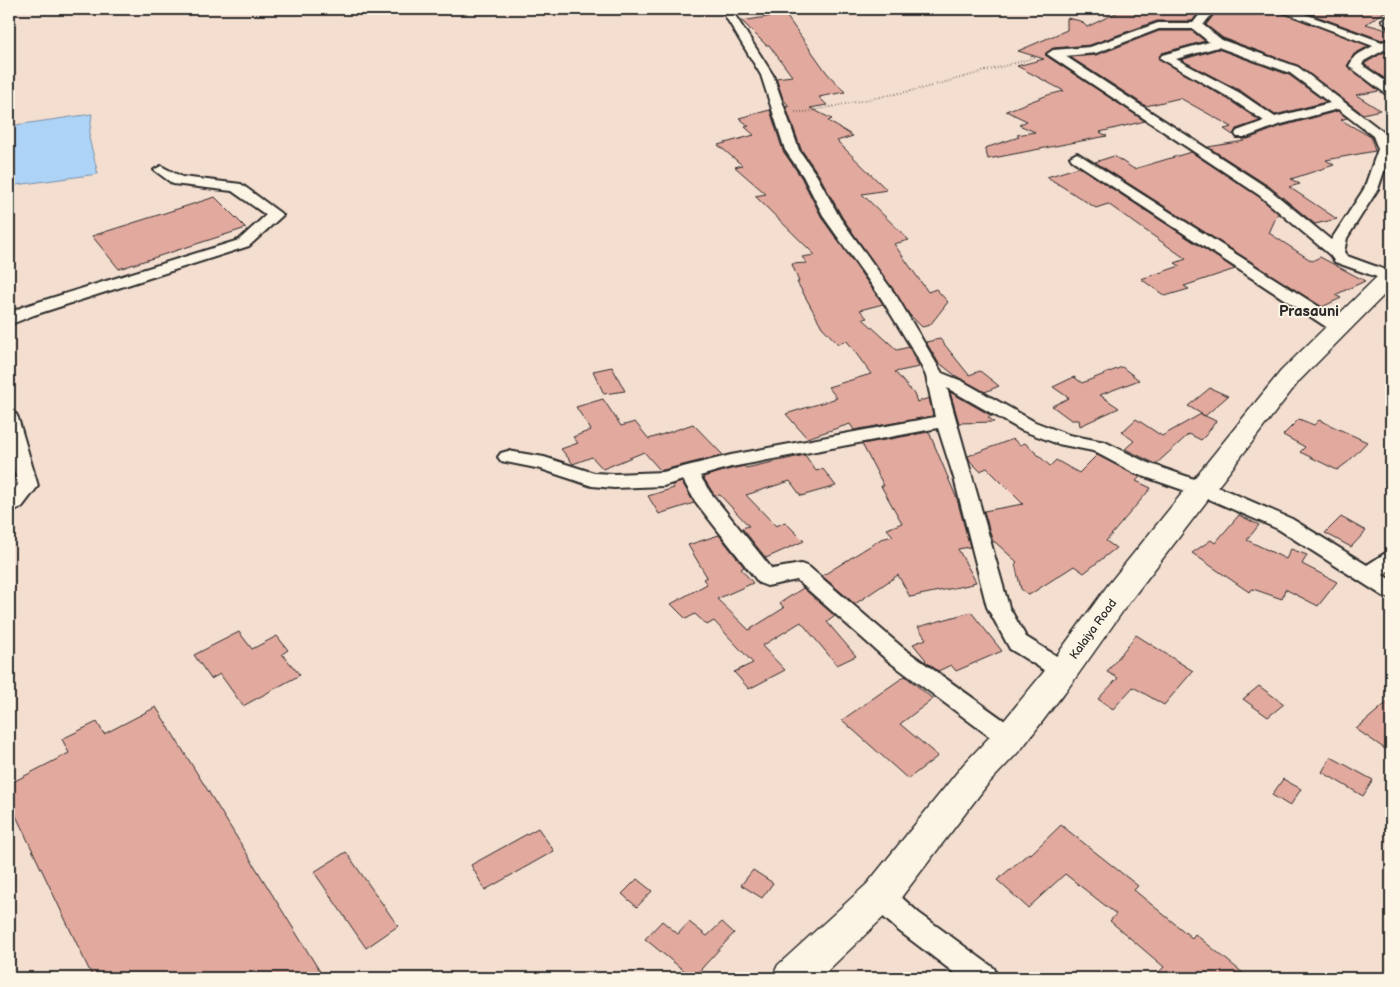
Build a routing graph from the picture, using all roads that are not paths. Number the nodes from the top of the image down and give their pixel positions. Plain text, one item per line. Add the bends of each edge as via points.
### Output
1 (726, 9) edge
2 (1210, 9) edge
3 (1281, 9) edge
4 (1391, 17) edge
5 (1391, 24) edge
6 (1196, 26) junction
7 (1218, 43) junction
8 (1388, 45) edge
9 (1391, 91) edge
10 (1338, 105) junction
11 (1273, 122) junction
12 (1242, 134) dead end
13 (1385, 134) edge
14 (1076, 157) dead end
15 (161, 170) dead end
16 (1336, 252) junction
17 (1390, 276) edge
18 (9, 320) edge
19 (1340, 328) junction
20 (935, 376) junction
21 (9, 418) edge
22 (944, 421) junction
23 (508, 457) dead end
24 (688, 473) junction
25 (1200, 489) junction
26 (9, 505) edge
27 (1391, 559) edge
28 (1369, 574) junction
29 (1391, 590) edge
30 (1063, 671) junction
31 (1010, 738) junction
32 (880, 896) junction
33 (792, 978) edge
34 (984, 978) edge

1 - 20 street via 767,75 792,150 833,219 925,355
2 - 6 street
3 - 8 street
4 - 5 street via 1388,20
6 - 7 street
6 - 16 street via 1158,26 1092,50 1053,54 1264,192
7 - 10 street via 1294,70
7 - 11 street via 1166,58 1257,108
8 - 9 street via 1358,59 1355,66
10 - 11 street
10 - 13 street
11 - 12 street
13 - 16 street via 1385,149 1371,190 1339,238
14 - 19 street
15 - 18 street via 178,180 236,187 275,215 244,243 28,311
16 - 17 street via 1341,259
17 - 19 main road, Kalaiya Road
19 - 25 main road, Kalaiya Road via 1290,376
20 - 22 street
20 - 25 street via 1028,426 1065,440 1098,446 1141,468
21 - 26 street via 28,486
22 - 24 street via 731,461
22 - 30 street via 964,478 998,607 1018,643
23 - 24 street via 544,463 592,479 614,481
24 - 31 street via 702,496 767,578 800,572 895,654
25 - 28 street via 1285,524
25 - 30 main road, Kalaiya Road
27 - 28 street
28 - 29 street
30 - 31 main road, Kalaiya Road
31 - 32 main road, Kalaiya Road via 975,775
32 - 33 main road, Kalaiya Road
32 - 34 street

